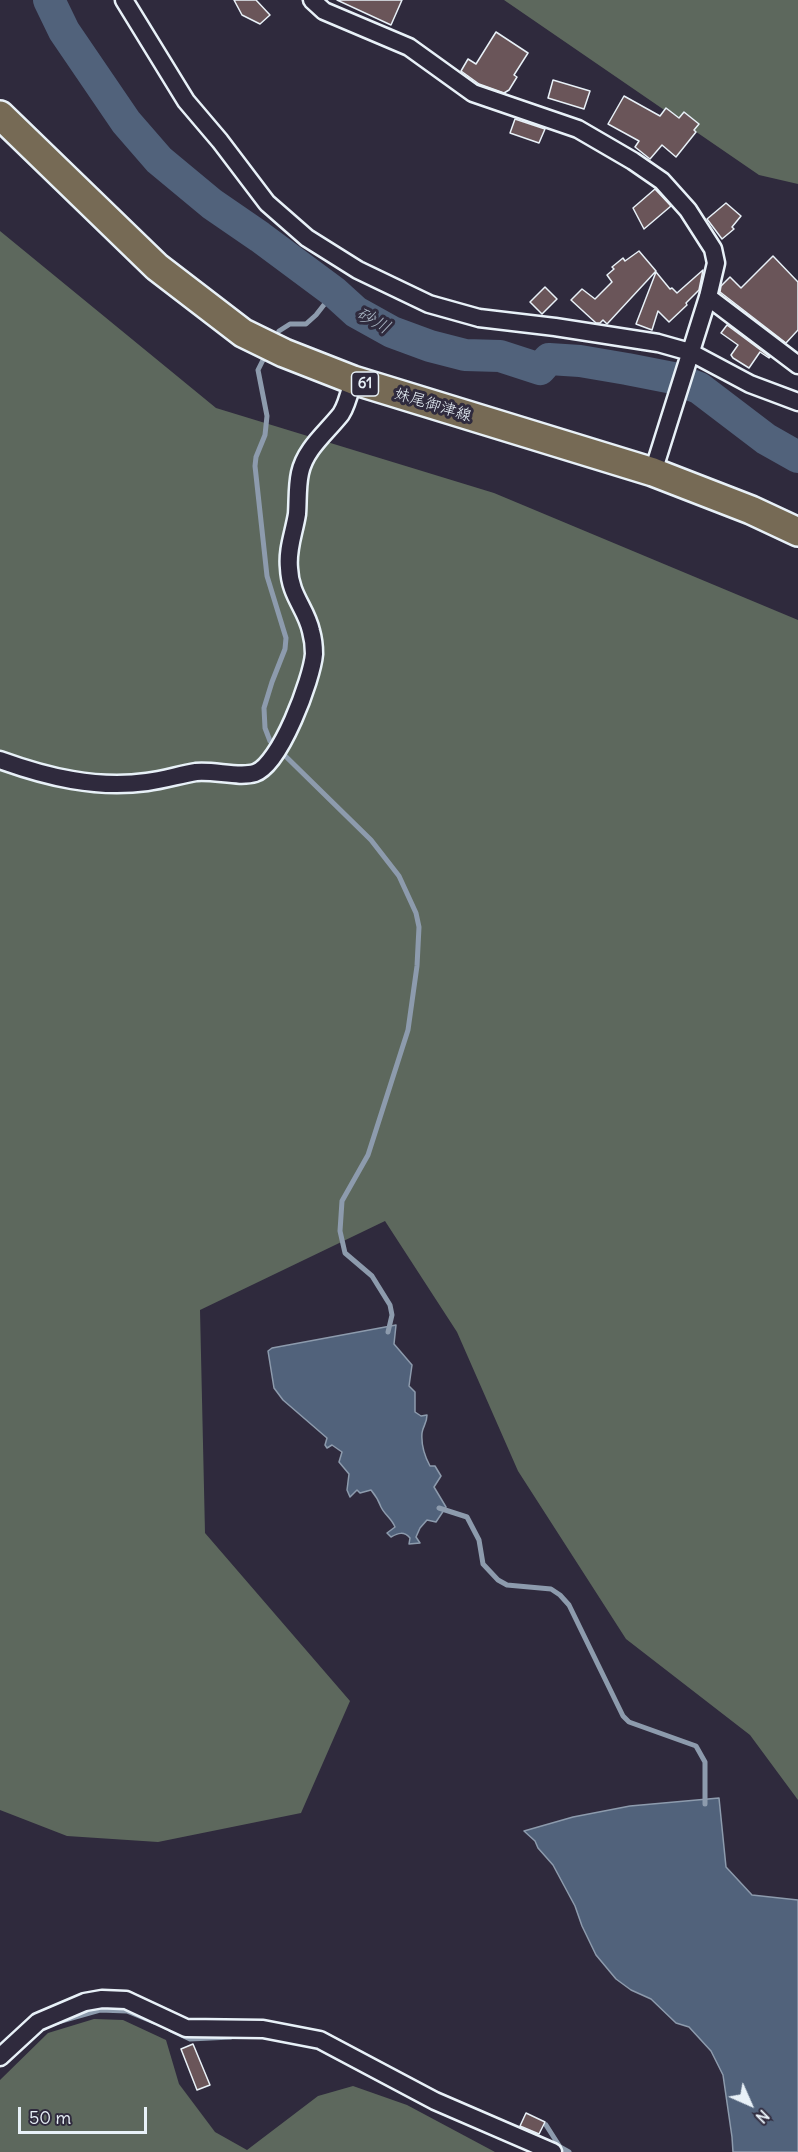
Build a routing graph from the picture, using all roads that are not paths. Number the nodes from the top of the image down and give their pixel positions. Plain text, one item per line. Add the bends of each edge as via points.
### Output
1 (124, 0) edge
2 (312, 0) edge
3 (0, 115) edge
4 (708, 297) junction
5 (689, 355) junction
6 (798, 365) edge
7 (353, 380) junction
8 (798, 402) edge
9 (653, 472) junction
10 (798, 532) edge
11 (0, 760) edge
12 (0, 2057) edge
13 (553, 2152) edge

1 - 5 street via 186,101 267,203 307,238 350,265 429,304 479,318 658,343
2 - 4 street via 324,11 409,47 473,93 578,129 662,181 688,210 713,249 716,263
3 - 7 main road, 妹尾御津線 / 61 via 157,267 198,300 243,333
4 - 5 street
4 - 6 street
5 - 8 street
5 - 9 street
7 - 9 main road, 妹尾御津線 / 61
7 - 11 street via 343,412 307,454 300,473 289,568 292,590 311,630 314,654 308,682 279,749 263,768 256,773 198,772 120,784 88,783
9 - 10 main road, 妹尾御津線 / 61
12 - 13 street via 38,2022 85,2002 102,1998 126,2000 186,2028 262,2029 320,2040 435,2101

